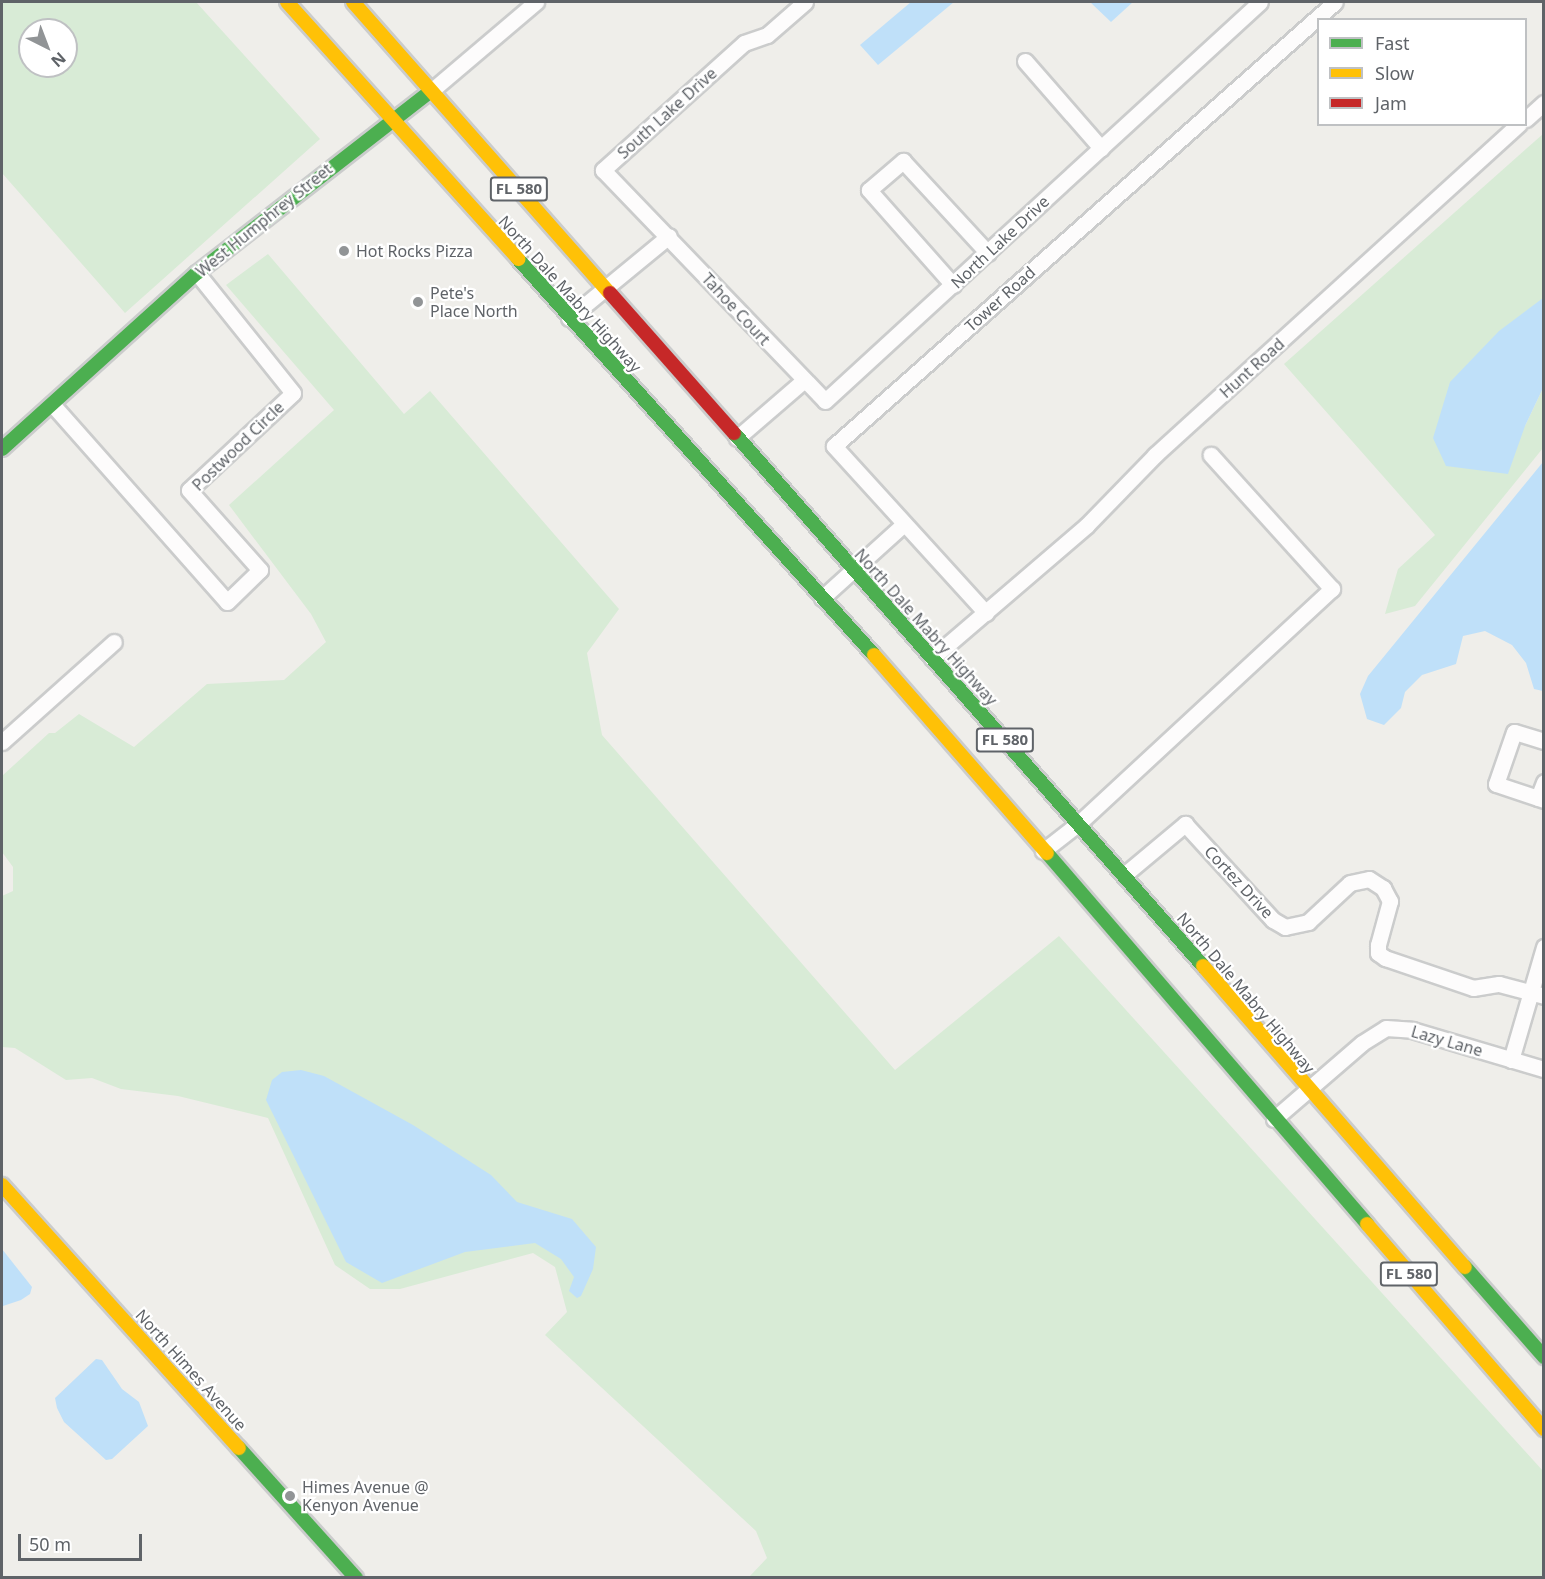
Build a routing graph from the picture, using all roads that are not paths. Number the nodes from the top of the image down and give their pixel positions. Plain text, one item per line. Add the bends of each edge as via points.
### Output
1 (287, 2) edge
2 (353, 2) edge
3 (536, 2) edge
4 (805, 2) edge
5 (1260, 2) edge
6 (1335, 2) edge
7 (1025, 61) dead end
8 (430, 91) junction
9 (1544, 103) edge
10 (1527, 118) edge
11 (392, 120) junction
12 (1518, 126) edge
13 (1101, 148) junction
14 (669, 236) junction
15 (988, 254) junction
16 (196, 273) junction
17 (953, 285) junction
18 (607, 288) junction
19 (569, 318) junction
20 (803, 381) junction
21 (52, 404) junction
22 (737, 438) junction
23 (2, 449) edge
24 (1211, 455) dead end
25 (904, 524) junction
26 (854, 569) junction
27 (822, 598) junction
28 (986, 613) junction
29 (114, 642) dead end
30 (932, 658) junction
31 (1544, 741) edge
32 (2, 742) edge
33 (1544, 782) edge
34 (1541, 799) edge
35 (1079, 823) junction
36 (1043, 851) junction
37 (1124, 875) junction
38 (1544, 947) edge
39 (1537, 995) edge
40 (1511, 1060) junction
41 (1544, 1069) edge
42 (1307, 1089) junction
43 (1275, 1119) junction
44 (2, 1185) edge
45 (1544, 1357) edge
46 (1544, 1429) edge
47 (351, 1572) edge
48 (334, 1578) edge

1 - 11 main road, North Dale Mabry Highway / FL 580
2 - 8 main road, North Dale Mabry Highway / FL 580
3 - 8 street, West Humphrey Street
4 - 14 street, South Lake Drive via 767,35 744,43 603,170
5 - 13 street, North Lake Drive
6 - 25 street, Tower Road via 834,446
7 - 13 street
8 - 11 main road, West Humphrey Street
8 - 18 main road, North Dale Mabry Highway / FL 580
9 - 10 street
11 - 16 main road, West Humphrey Street
11 - 19 main road, North Dale Mabry Highway / FL 580
12 - 28 street, Hunt Road via 1155,455 1087,525
13 - 15 street, North Lake Drive
14 - 18 street
14 - 20 street, Tahoe Court
15 - 17 street, North Lake Drive
15 - 17 street via 903,161 869,190
16 - 21 main road, West Humphrey Street
16 - 21 street, Postwood Circle via 293,393 189,490 260,570 227,602
17 - 20 street, North Lake Drive via 825,401
18 - 19 street
18 - 22 main road, North Dale Mabry Highway / FL 580
19 - 27 main road, North Dale Mabry Highway / FL 580
20 - 22 street
21 - 23 main road, West Humphrey Street
22 - 26 main road, North Dale Mabry Highway / FL 580
24 - 35 street via 1332,589
25 - 26 street
25 - 28 street, Tower Road
26 - 27 street
26 - 30 main road, North Dale Mabry Highway / FL 580
27 - 36 main road, North Dale Mabry Highway / FL 580
28 - 30 street, Hunt Road
29 - 32 street
30 - 35 main road, North Dale Mabry Highway / FL 580
31 - 34 street via 1514,732 1496,784
33 - 34 street
35 - 36 street
35 - 37 main road, North Dale Mabry Highway / FL 580
36 - 43 main road, FL 580
37 - 39 street, Cortez Drive via 1185,824 1273,920 1285,927 1308,922 1350,883 1369,879 1383,888 1390,901 1378,945 1378,953 1385,958 1473,988 1499,984
37 - 42 main road, North Dale Mabry Highway / FL 580
38 - 39 street
39 - 40 street
40 - 41 street, Lazy Lane
40 - 42 street, Lazy Lane via 1412,1030 1386,1028
42 - 43 street, Lazy Lane
42 - 45 main road, North Dale Mabry Highway / FL 580
43 - 46 main road, FL 580
44 - 47 main road, North Himes Avenue
47 - 48 street

